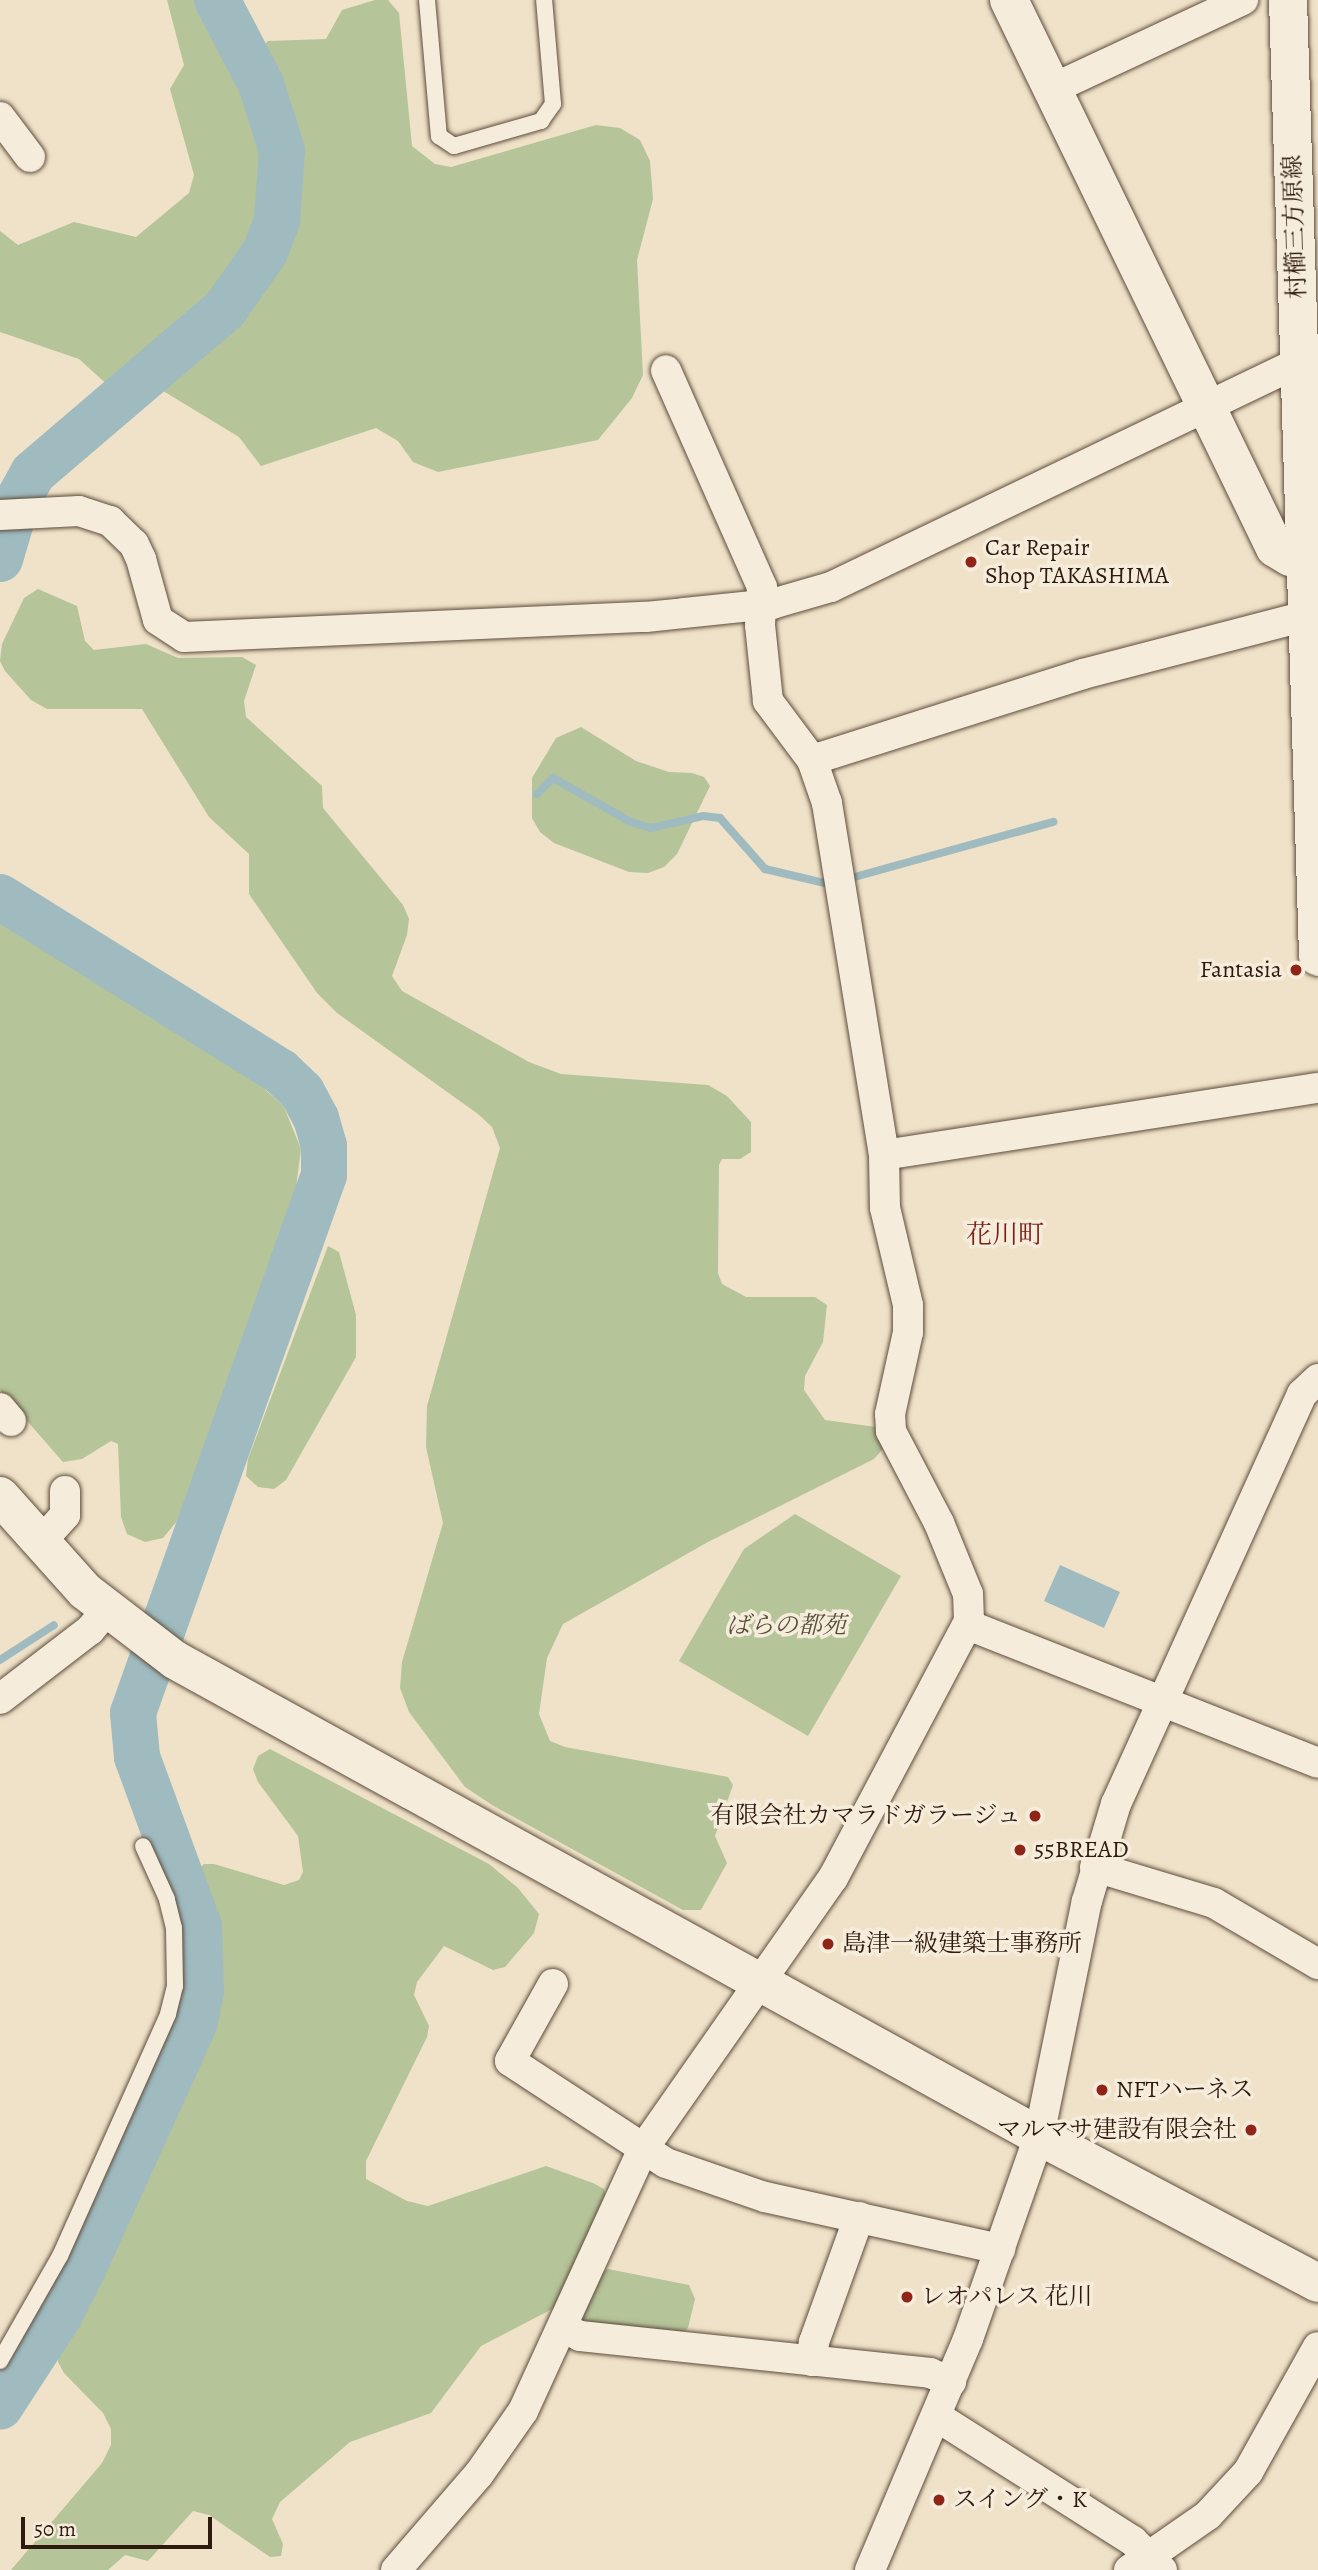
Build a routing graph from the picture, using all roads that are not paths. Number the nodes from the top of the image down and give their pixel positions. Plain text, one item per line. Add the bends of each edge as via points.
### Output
1 (427, 0) edge
2 (544, 0) edge
3 (1009, 0) edge
4 (1243, 0) edge
5 (1288, 0) edge
6 (1052, 89) junction
7 (0, 117) edge
8 (30, 157) dead end
9 (1309, 358) edge
10 (666, 370) dead end
11 (1204, 408) junction
12 (9, 514) edge
13 (1305, 556) junction
14 (761, 606) junction
15 (1313, 614) edge
16 (812, 760) junction
17 (1318, 957) edge
18 (1318, 1088) edge
19 (884, 1154) junction
20 (1318, 1379) edge
21 (65, 1491) dead end
22 (0, 1496) edge
23 (39, 1544) junction
24 (121, 1621) junction
25 (968, 1625) junction
26 (0, 1699) edge
27 (1161, 1701) junction
28 (1318, 1763) edge
29 (143, 1846) dead end
30 (1096, 1867) junction
31 (1318, 1964) edge
32 (758, 1982) junction
33 (554, 1984) dead end
34 (1039, 2136) junction
35 (643, 2149) junction
36 (859, 2217) junction
37 (1000, 2249) junction
38 (1318, 2283) edge
39 (563, 2328) junction
40 (1318, 2347) edge
41 (0, 2361) edge
42 (812, 2361) junction
43 (951, 2382) junction
44 (936, 2416) junction
45 (1147, 2566) edge
46 (396, 2570) edge
47 (870, 2570) edge

1 - 2 lane via 439,136 454,146 541,121 553,104
3 - 6 street
4 - 6 street
5 - 9 street, 村櫛三方原線
6 - 11 street
7 - 8 street
9 - 11 street
9 - 13 street, 村櫛三方原線
10 - 14 street via 762,587
11 - 13 street via 1275,548 1290,557
11 - 14 street via 831,587
12 - 14 street via 79,511 117,526 141,559 158,620 184,637 646,617
13 - 15 street, 村櫛三方原線
14 - 16 street via 768,701
15 - 16 street via 1083,674
15 - 17 street, 村櫛三方原線
16 - 19 street via 827,803
18 - 19 street
19 - 25 street via 885,1208 908,1305 908,1332 890,1414 891,1432 939,1523 968,1594
20 - 27 street via 1302,1394
21 - 23 street via 65,1515
22 - 23 street
23 - 24 street
24 - 26 street via 90,1630
24 - 32 street via 175,1660
25 - 27 street
25 - 32 street via 932,1684 832,1878
27 - 28 street
27 - 30 street via 1129,1772
29 - 41 lane via 157,1872 174,1927 177,1956 168,2014 60,2256
30 - 31 street via 1213,1903
30 - 34 street
32 - 34 street
32 - 35 street
33 - 35 street via 510,2061
34 - 37 street
34 - 38 street
35 - 36 street via 666,2163 765,2197
35 - 39 street
36 - 37 street
36 - 42 street via 814,2342
37 - 43 street
39 - 42 street via 580,2336
39 - 46 street via 502,2443
40 - 45 street via 1248,2473 1208,2515
42 - 43 street via 930,2373
43 - 44 street
44 - 45 street via 1133,2540
44 - 47 street

